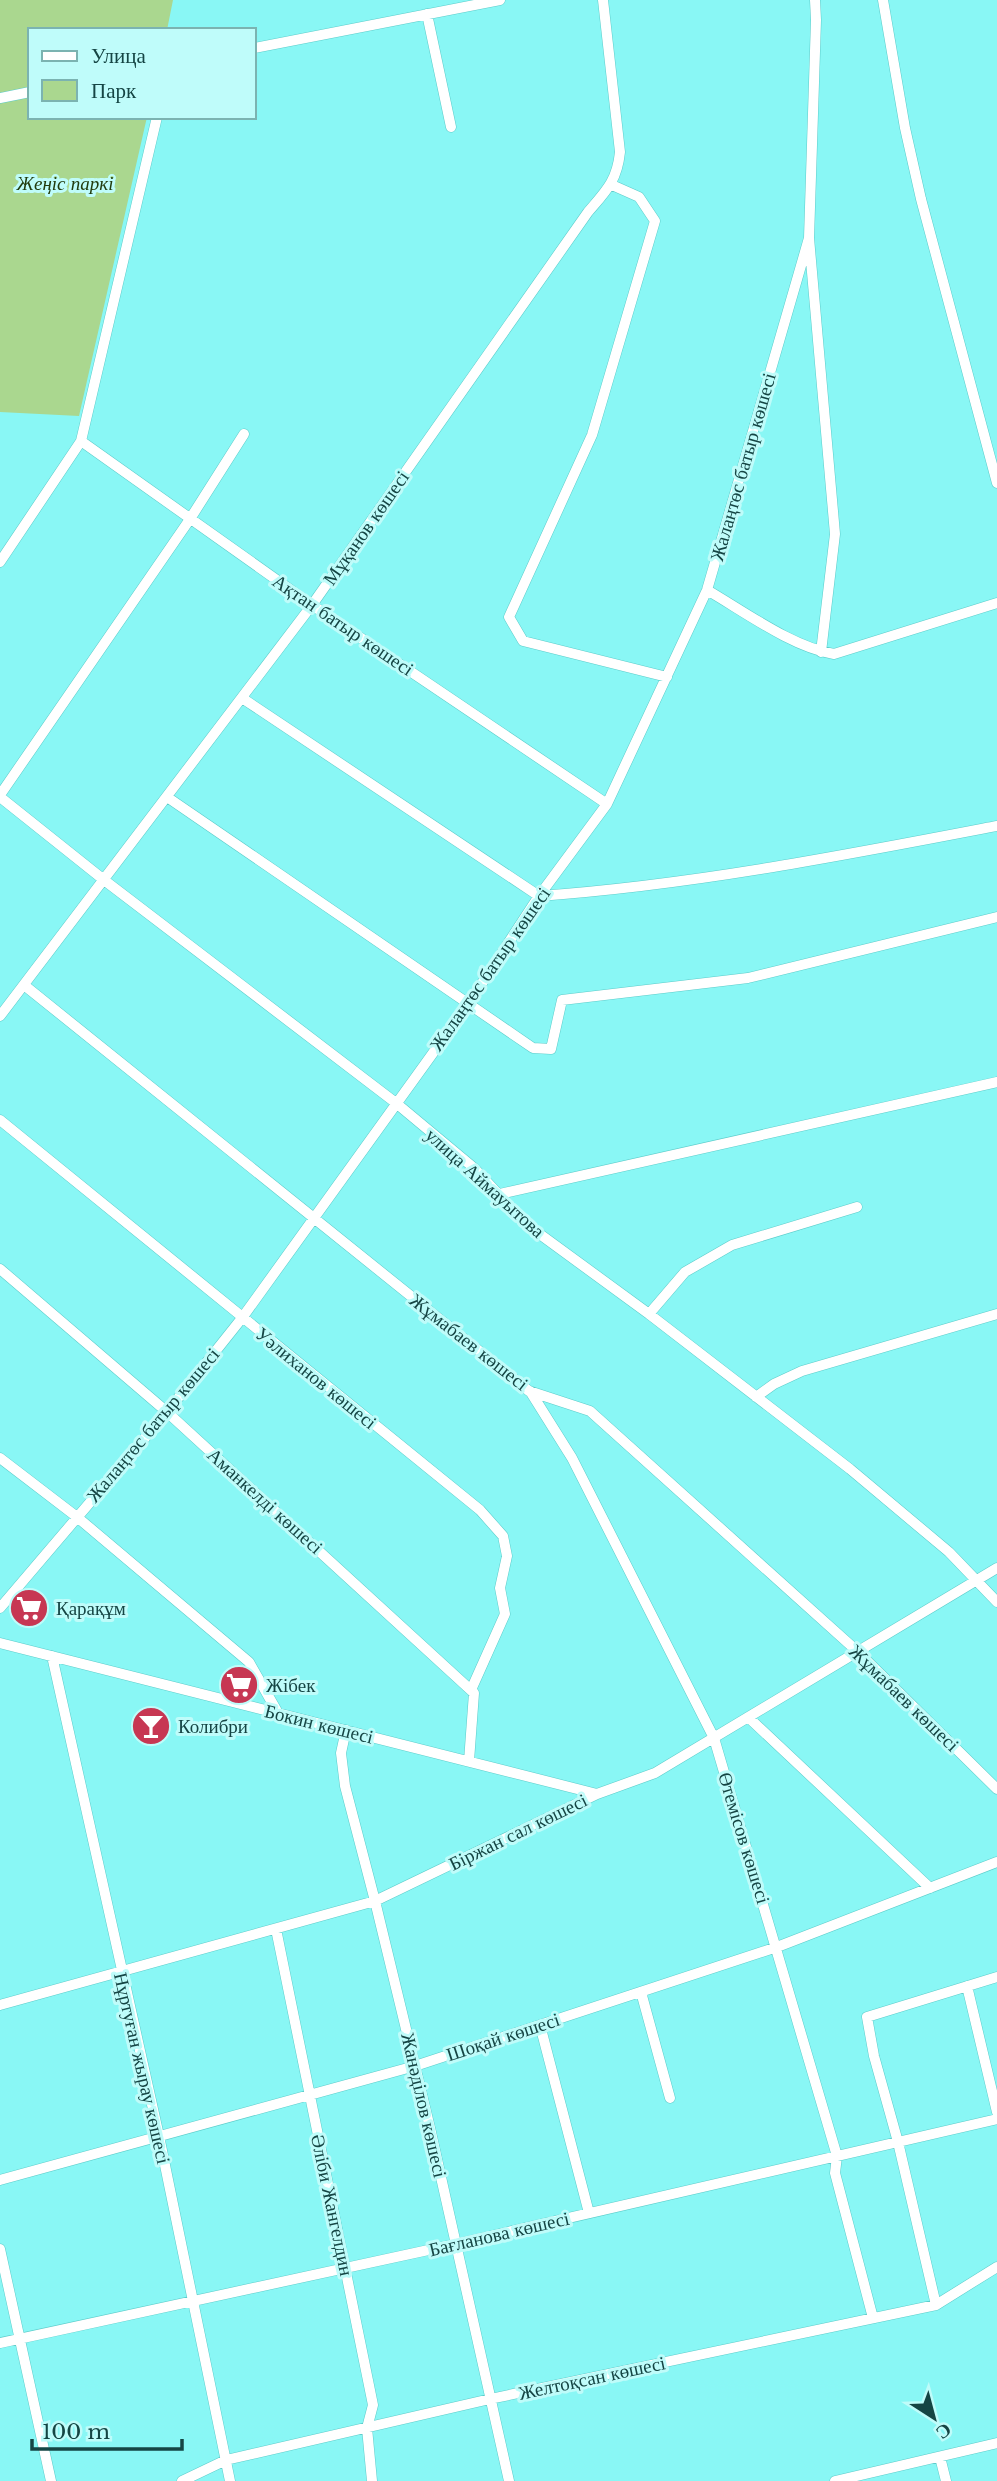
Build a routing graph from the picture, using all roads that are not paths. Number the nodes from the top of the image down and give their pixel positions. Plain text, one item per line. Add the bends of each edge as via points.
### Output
1 (500, 0) edge
2 (603, 0) edge
3 (815, 0) edge
4 (883, 0) edge
5 (427, 14) junction
6 (256, 48) edge
7 (28, 92) edge
8 (0, 98) edge
9 (157, 119) edge
10 (451, 127) dead end
11 (612, 184) junction
12 (809, 238) junction
13 (244, 434) dead end
14 (81, 441) junction
15 (994, 459) edge
16 (997, 483) edge
17 (190, 519) junction
18 (0, 562) edge
19 (707, 590) junction
20 (997, 603) edge
21 (312, 605) junction
22 (821, 652) junction
23 (667, 677) junction
24 (242, 698) junction
25 (0, 796) edge
26 (167, 797) junction
27 (607, 804) junction
28 (997, 826) edge
29 (104, 880) junction
30 (540, 896) junction
31 (997, 916) edge
32 (24, 985) junction
33 (469, 1003) junction
34 (0, 1016) edge
35 (997, 1082) edge
36 (396, 1103) junction
37 (0, 1120) edge
38 (500, 1194) junction
39 (857, 1207) dead end
40 (314, 1217) junction
41 (0, 1269) edge
42 (649, 1314) junction
43 (997, 1314) edge
44 (242, 1318) junction
45 (529, 1391) junction
46 (756, 1397) junction
47 (167, 1412) junction
48 (0, 1458) edge
49 (77, 1517) junction
50 (997, 1568) edge
51 (976, 1579) junction
52 (997, 1602) edge
53 (0, 1608) edge
54 (0, 1643) edge
55 (857, 1651) junction
56 (52, 1656) junction
57 (471, 1690) junction
58 (278, 1713) junction
59 (748, 1717) junction
60 (346, 1730) junction
61 (714, 1738) junction
62 (469, 1762) junction
63 (997, 1789) edge
64 (597, 1794) junction
65 (997, 1863) edge
66 (930, 1888) junction
67 (375, 1901) junction
68 (276, 1929) junction
69 (777, 1947) junction
70 (120, 1972) junction
71 (997, 1976) edge
72 (967, 1986) junction
73 (641, 1992) junction
74 (0, 2005) edge
75 (540, 2025) junction
76 (415, 2066) junction
77 (309, 2095) junction
78 (670, 2098) dead end
79 (997, 2112) edge
80 (997, 2119) edge
81 (159, 2136) junction
82 (898, 2142) junction
83 (837, 2156) junction
84 (0, 2180) edge
85 (589, 2213) junction
86 (456, 2244) junction
87 (0, 2249) edge
88 (997, 2267) edge
89 (345, 2268) junction
90 (193, 2302) junction
91 (936, 2305) junction
92 (873, 2318) junction
93 (21, 2339) junction
94 (0, 2343) edge
95 (490, 2399) junction
96 (367, 2428) junction
97 (997, 2444) edge
98 (940, 2457) junction
99 (226, 2460) junction
100 (51, 2481) edge
101 (182, 2481) edge
102 (230, 2481) edge
103 (372, 2481) edge
104 (509, 2481) edge
105 (835, 2481) edge
106 (946, 2481) edge

1 - 5 street
2 - 11 street, Мұқанов көшесі via 620,152
3 - 12 street, Жалаңтөс батыр көшесі
4 - 15 street via 921,199
5 - 6 street
5 - 10 street
7 - 8 street
9 - 14 street
11 - 21 street, Мұқанов көшесі
11 - 23 street via 639,197 655,220 592,435 509,617 523,641
12 - 19 street, Жалаңтөс батыр көшесі
12 - 22 street, Жалаңтөс батыр көшесі via 835,534
13 - 17 street
14 - 17 street, Ақтан батыр көшесі
14 - 18 street
15 - 16 street
17 - 21 street, Ақтан батыр көшесі
17 - 25 street
19 - 22 street
19 - 23 street, Жалаңтөс батыр көшесі
20 - 22 street via 834,654
21 - 24 street, Мұқанов көшесі
21 - 27 street, Ақтан батыр көшесі
23 - 27 street, Жалаңтөс батыр көшесі
24 - 26 street, Мұқанов көшесі
24 - 30 street
25 - 29 street, улица Аймауытова
26 - 29 street, Мұқанов көшесі
26 - 33 street
27 - 30 street, Жалаңтөс батыр көшесі
28 - 30 street via 831,858
29 - 32 street, Мұқанов көшесі
29 - 36 street, улица Аймауытова
30 - 33 street, Жалаңтөс батыр көшесі
31 - 33 street via 748,978 562,1000 551,1049 533,1048
32 - 34 street, Мұқанов көшесі
32 - 40 street, Жұмабаев көшесі
33 - 36 street, Жалаңтөс батыр көшесі
35 - 38 street
36 - 38 street, улица Аймауытова
36 - 40 street, Жалаңтөс батыр көшесі
37 - 44 street, Уәлиханов көшесі
38 - 42 street, улица Аймауытова via 526,1224
39 - 42 street via 732,1245 685,1272
40 - 44 street, Жалаңтөс батыр көшесі
40 - 45 street, Жұмабаев көшесі
41 - 47 street, Аманкелді көшесі
42 - 46 street, улица Аймауытова
43 - 46 street via 802,1371
44 - 47 street, Жалаңтөс батыр көшесі
44 - 57 street, Уәлиханов көшесі via 480,1510 503,1536 507,1556 500,1588 505,1614
45 - 55 street, Жұмабаев көшесі via 590,1411
45 - 61 street, Өтемісов көшесі via 572,1458
46 - 51 street, улица Аймауытова via 850,1469
47 - 49 street, Жалаңтөс батыр көшесі
47 - 57 street, Аманкелді көшесі
48 - 49 street
49 - 53 street, Жалаңтөс батыр көшесі
49 - 58 street via 249,1662
50 - 51 street, Біржан сал көшесі
51 - 52 street, улица Аймауытова
51 - 55 street, Біржан сал көшесі
54 - 56 street, Бокин көшесі
55 - 59 street, Біржан сал көшесі
55 - 63 street, Жұмабаев көшесі
56 - 58 street, Бокин көшесі
56 - 70 street, Нұртуған жырау көшесі
57 - 62 street
58 - 60 street, Бокин көшесі
59 - 61 street, Біржан сал көшесі
59 - 66 street
60 - 62 street, Бокин көшесі
60 - 67 street, Жанәділов көшесі via 341,1753 345,1786
61 - 64 street, Біржан сал көшесі via 654,1773
61 - 69 street, Өтемісов көшесі
62 - 64 street, Бокин көшесі
64 - 67 street, Біржан сал көшесі
65 - 66 street, Шоқай көшесі
66 - 69 street, Шоқай көшесі
67 - 68 street, Біржан сал көшесі
67 - 76 street, Жанәділов көшесі
68 - 70 street, Біржан сал көшесі
68 - 77 street, Әліби Жангелдин
69 - 73 street, Шоқай көшесі
69 - 83 street, Өтемісов көшесі
70 - 74 street, Біржан сал көшесі
70 - 81 street, Нұртуған жырау көшесі
71 - 72 street
72 - 79 street
72 - 82 street via 867,2017
73 - 75 street, Шоқай көшесі
73 - 78 street
75 - 76 street, Шоқай көшесі
75 - 85 street
76 - 77 street, Шоқай көшесі
76 - 86 street, Жанәділов көшесі
77 - 81 street, Шоқай көшесі
77 - 89 street, Әліби Жангелдин
80 - 82 street, Бағланова көшесі
81 - 84 street, Шоқай көшесі
81 - 90 street, Нұртуған жырау көшесі
82 - 83 street, Бағланова көшесі
82 - 91 street
83 - 85 street, Бағланова көшесі
83 - 92 street, Өтемісов көшесі via 835,2173
85 - 86 street, Бағланова көшесі
86 - 89 street, Бағланова көшесі
86 - 95 street, Жанәділов көшесі
87 - 93 street
88 - 91 street, Желтоқсан көшесі
89 - 90 street, Бағланова көшесі
89 - 96 street, Әліби Жангелдин via 373,2404
90 - 93 street, Бағланова көшесі
90 - 99 street, Нұртуған жырау көшесі
91 - 92 street, Желтоқсан көшесі
92 - 95 street, Желтоқсан көшесі
93 - 94 street, Бағланова көшесі
93 - 100 street
95 - 96 street, Желтоқсан көшесі
95 - 104 street, Жанәділов көшесі
96 - 99 street, Желтоқсан көшесі
96 - 103 street, Әліби Жангелдин
97 - 98 street
98 - 105 street
98 - 106 street
99 - 101 street, Желтоқсан көшесі
99 - 102 street, Нұртуған жырау көшесі

